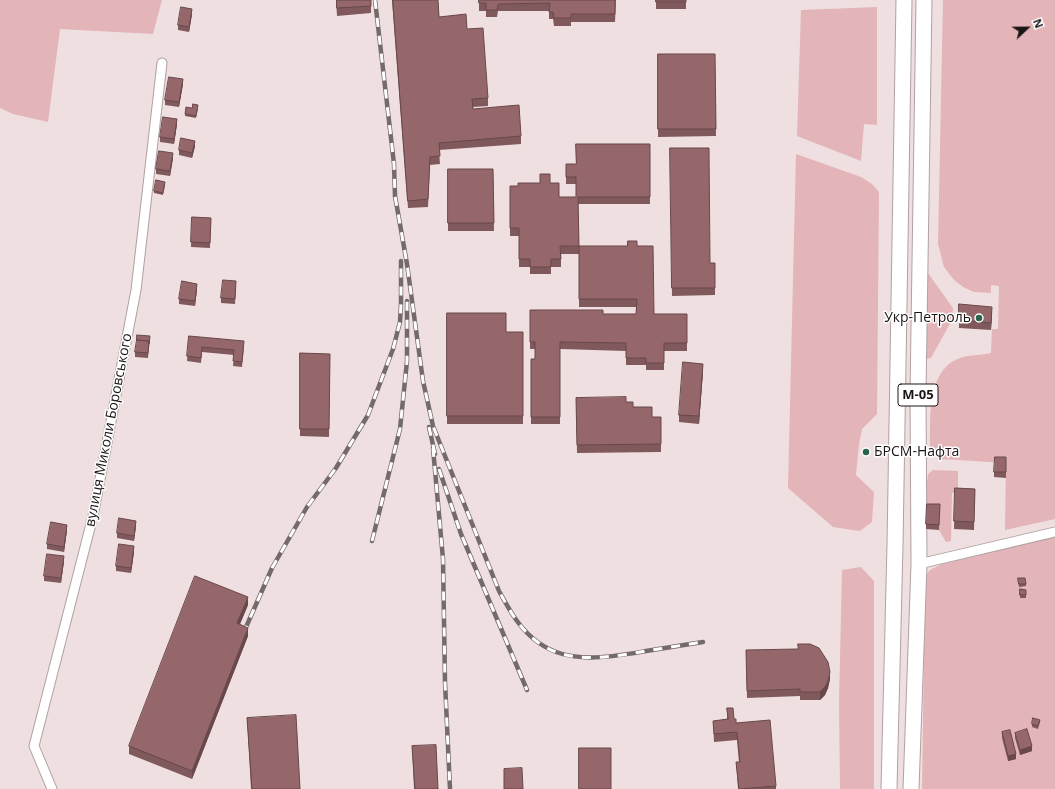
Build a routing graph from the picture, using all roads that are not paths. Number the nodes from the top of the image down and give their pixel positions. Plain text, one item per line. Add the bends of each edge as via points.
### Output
1 (904, 0) edge
2 (924, 0) edge
3 (162, 63) dead end
4 (1055, 532) edge
5 (919, 564) junction
6 (52, 789) edge
7 (889, 789) edge
8 (911, 789) edge

1 - 7 main road, М-05
2 - 5 main road, М-05 via 918,448
3 - 6 street, вулиця Миколи Боровського via 136,290 93,516 34,746
4 - 5 street
5 - 8 main road, М-05

